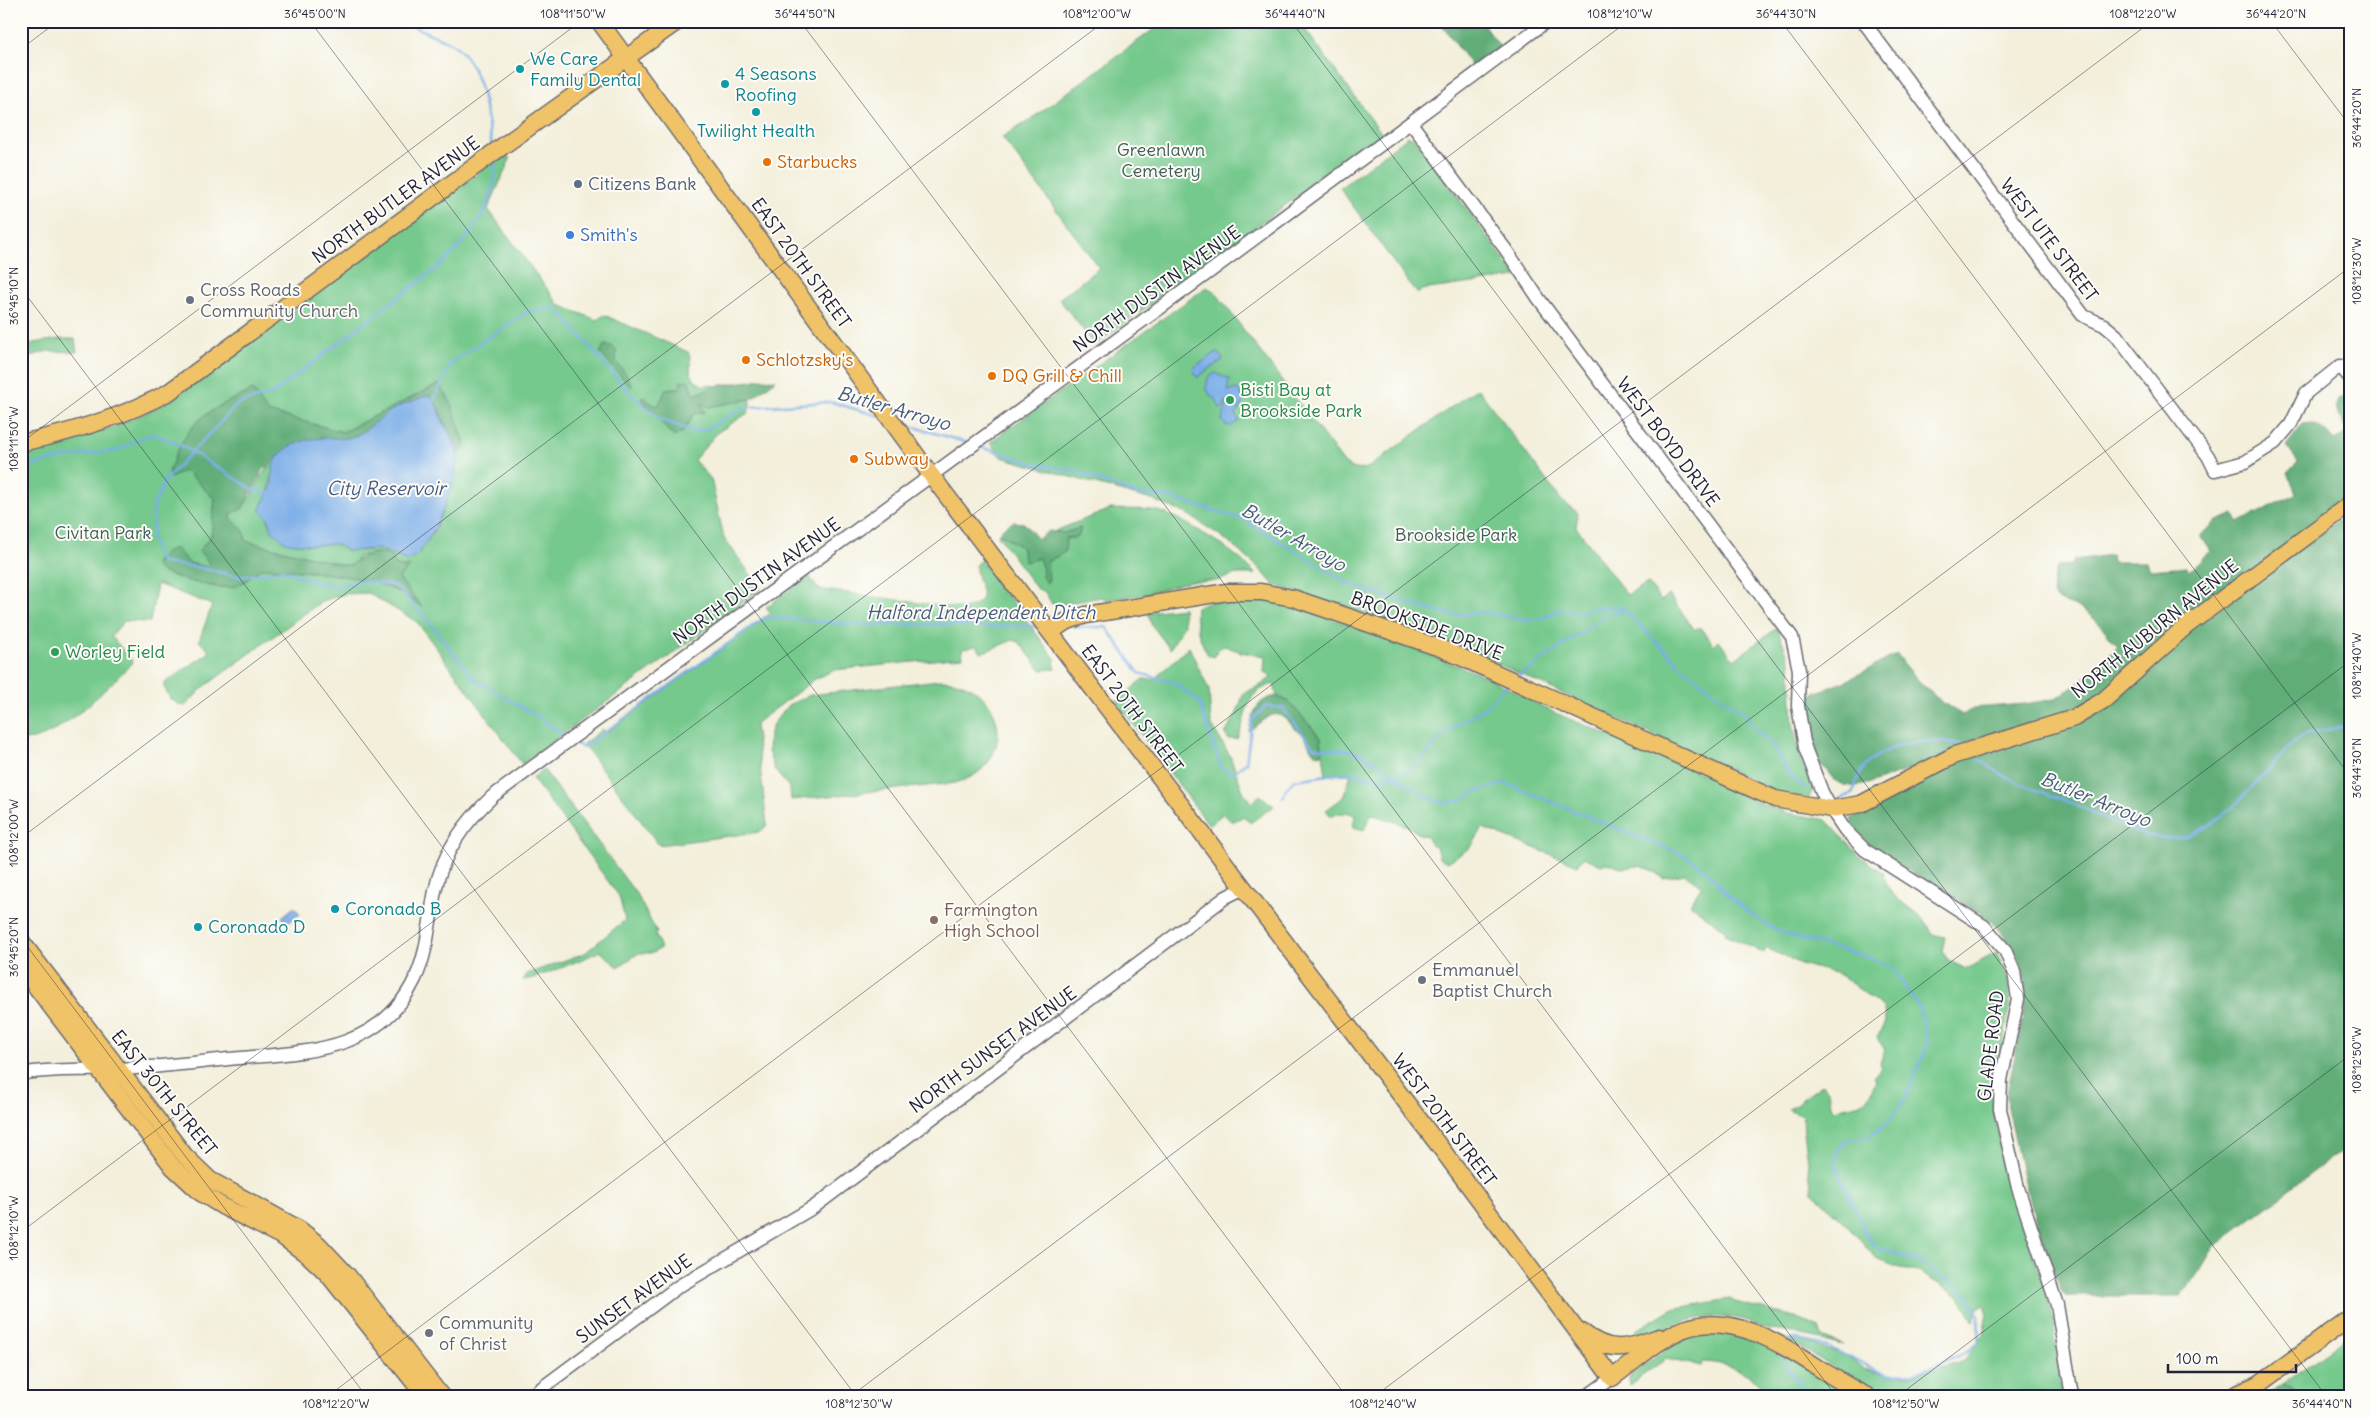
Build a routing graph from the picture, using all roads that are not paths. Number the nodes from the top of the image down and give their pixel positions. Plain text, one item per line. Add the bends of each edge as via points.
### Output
1 (599, 21) edge
2 (678, 21) edge
3 (1547, 21) edge
4 (1863, 21) edge
5 (626, 60) junction
6 (1411, 123) junction
7 (2350, 378) edge
8 (21, 443) edge
9 (931, 475) junction
10 (2350, 504) edge
11 (1050, 632) junction
12 (1831, 809) junction
13 (1244, 888) junction
14 (21, 941) edge
15 (21, 968) edge
16 (116, 1069) junction
17 (98, 1070) junction
18 (21, 1074) edge
19 (762, 1238) joint
20 (2350, 1318) edge
21 (1576, 1328) junction
22 (1683, 1329) junction
23 (1612, 1378) junction
24 (425, 1396) edge
25 (441, 1396) edge
26 (531, 1396) edge
27 (1586, 1396) edge
28 (1867, 1396) edge
29 (2072, 1396) edge
30 (2233, 1396) edge

1 - 5 main road, EAST 20TH STREET
2 - 5 main road, NORTH BUTLER AVENUE
3 - 6 street, NORTH DUSTIN AVENUE
4 - 7 street, WEST UTE STREET via 2084,316 2116,335 2208,456 2215,470 2245,462 2275,443 2291,424 2306,393 2340,366
5 - 8 main road, NORTH BUTLER AVENUE via 493,153 172,390 110,419
5 - 9 main road, EAST 20TH STREET
6 - 9 street, NORTH DUSTIN AVENUE
6 - 12 street, WEST BOYD DRIVE via 1792,637 1799,670 1798,706 1805,748
9 - 11 main road, EAST 20TH STREET
9 - 16 street, NORTH DUSTIN AVENUE via 480,808 464,826 446,857 435,891 424,953 414,981 380,1024 346,1042 309,1052
10 - 12 main road, NORTH AUBURN AVENUE via 2186,626 2091,709 2049,727 1955,755 1861,804
11 - 12 main road, BROOKSIDE DRIVE via 1065,622 1086,615 1227,592 1272,593 1443,649 1775,799
11 - 13 main road, EAST 20TH STREET
12 - 29 street, GLADE ROAD via 1865,850 1984,926 2010,961 2018,999 2001,1080 2000,1109 2018,1188 2057,1305
13 - 19 street, NORTH SUNSET AVENUE via 1226,897 814,1207
13 - 21 main road, WEST 20TH STREET
14 - 16 main road, EAST 30TH STREET
15 - 17 main road
16 - 17 street, NORTH DUSTIN AVENUE
16 - 25 main road, EAST 30TH STREET via 198,1170 230,1193 299,1229 329,1254
17 - 18 street, NORTH DUSTIN AVENUE
17 - 24 main road via 187,1181 222,1206 283,1237 319,1265
19 - 26 street, SUNSET AVENUE via 679,1286
20 - 30 main road via 2259,1384
21 - 22 main road via 1604,1345 1619,1349
21 - 23 main road, WEST 20TH STREET
22 - 23 main road
22 - 28 main road via 1720,1323 1746,1328
23 - 27 street

